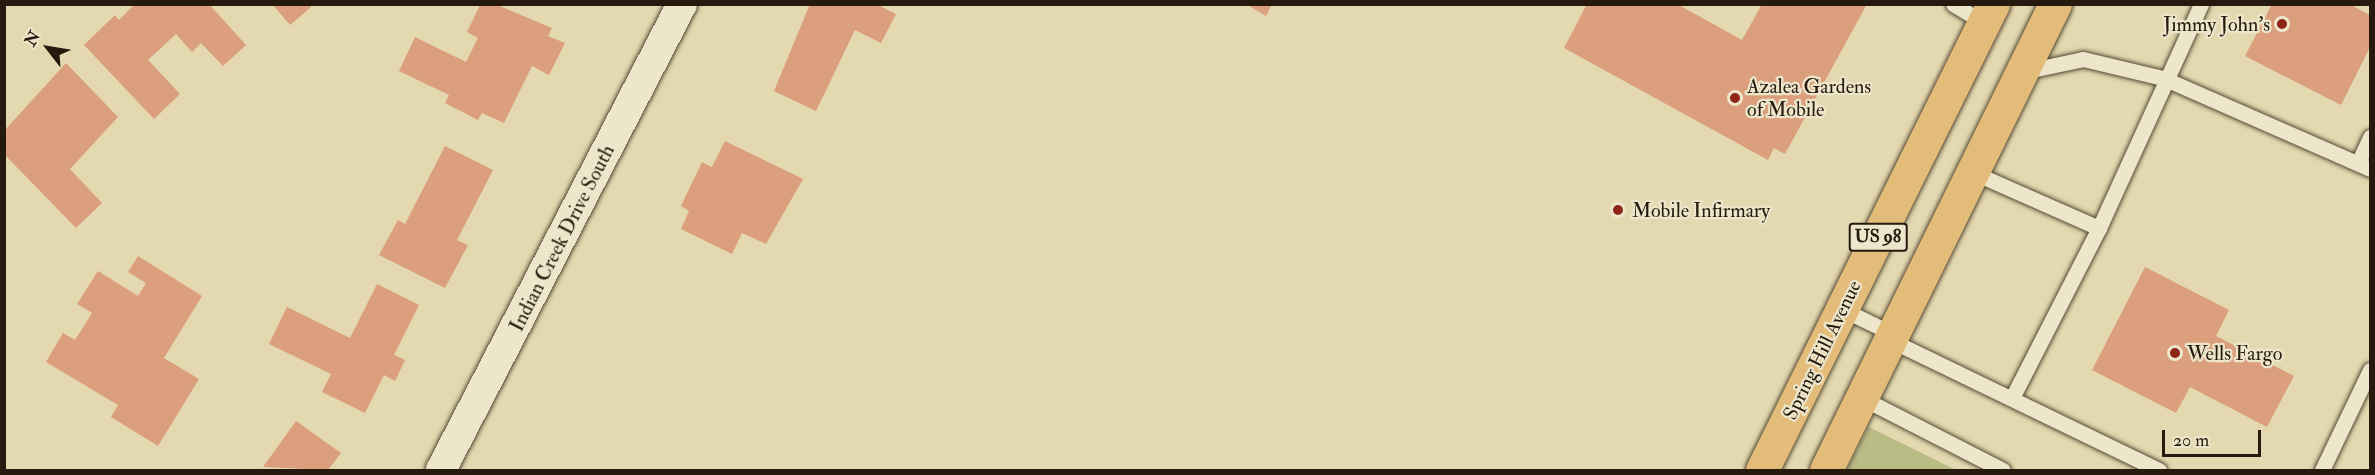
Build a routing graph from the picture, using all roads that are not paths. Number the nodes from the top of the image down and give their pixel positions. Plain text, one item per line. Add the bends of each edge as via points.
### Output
1 (682, 4) edge
2 (1953, 4) edge
3 (2055, 4) edge
4 (2201, 4) edge
5 (1989, 14) edge
6 (2022, 72) junction
7 (2163, 78) junction
8 (2370, 137) edge
9 (2364, 166) edge
10 (1972, 172) junction
11 (2099, 228) junction
12 (1842, 309) junction
13 (1891, 337) junction
14 (2370, 370) edge
15 (2013, 396) junction
16 (1862, 398) junction
17 (441, 471) edge
18 (1762, 471) edge
19 (1826, 471) edge
20 (2003, 471) edge
21 (2159, 471) edge
22 (2322, 471) edge

1 - 17 street, Indian Creek Drive South
2 - 5 lane
3 - 6 main road, US 98
4 - 7 lane
5 - 12 main road, Spring Hill Avenue / US 98
6 - 7 lane via 2083,59
6 - 10 main road, US 98
7 - 9 lane
7 - 11 lane
8 - 9 lane
10 - 11 lane
10 - 13 main road, US 98
11 - 15 lane
12 - 13 lane
12 - 18 main road, Spring Hill Avenue / US 98
13 - 15 lane
13 - 16 main road, US 98
14 - 22 lane
15 - 21 lane
16 - 19 main road, US 98
16 - 20 lane

